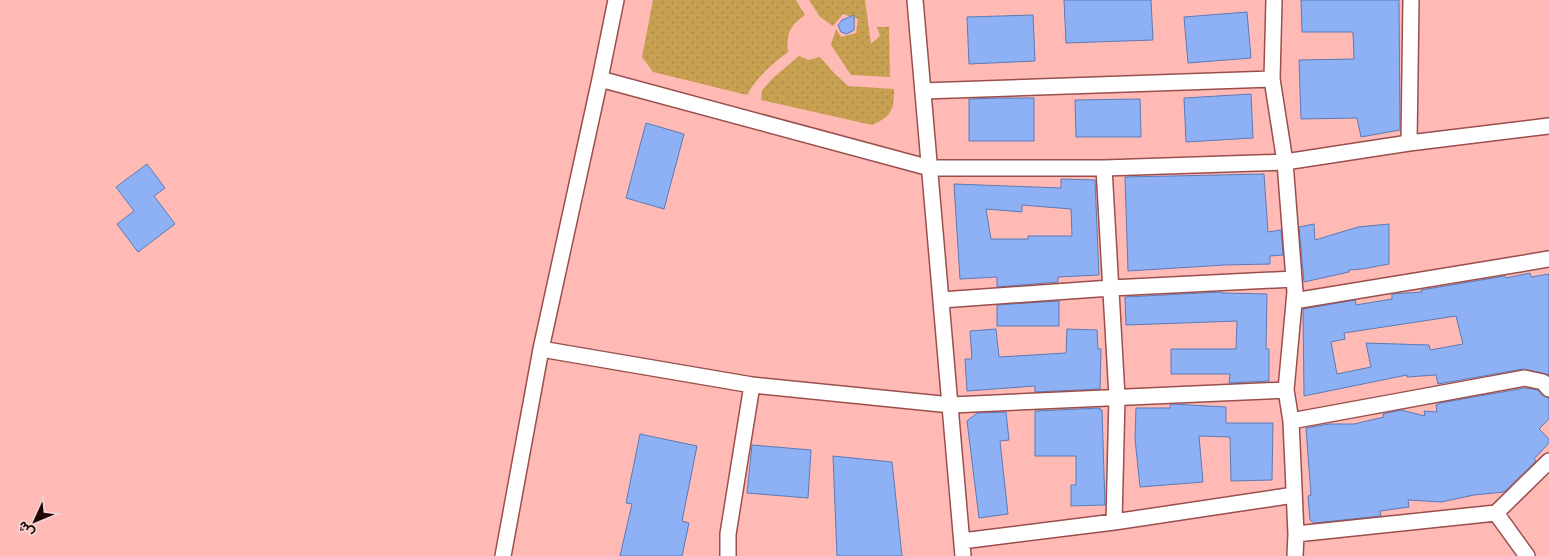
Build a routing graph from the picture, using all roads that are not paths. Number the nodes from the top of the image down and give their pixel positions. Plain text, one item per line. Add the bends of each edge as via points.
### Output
1 (616, 0) edge
2 (915, 0) edge
3 (1274, 0) edge
4 (1411, 0) edge
5 (1272, 79) junction
6 (600, 80) junction
7 (923, 91) junction
8 (1549, 126) edge
9 (1409, 143) junction
10 (1285, 162) junction
11 (930, 168) junction
12 (1104, 168) junction
13 (1549, 259) edge
14 (1294, 279) junction
15 (1111, 288) junction
16 (941, 300) junction
17 (1294, 302) junction
18 (541, 349) junction
19 (752, 385) junction
20 (1549, 389) edge
21 (1286, 390) junction
22 (1117, 397) junction
23 (951, 406) junction
24 (1290, 421) junction
25 (1549, 460) edge
26 (1294, 495) junction
27 (1496, 513) junction
28 (1114, 522) junction
29 (1296, 534) junction
30 (963, 549) edge
31 (503, 556) edge
32 (728, 556) edge
33 (1295, 556) edge
34 (1528, 556) edge

1 - 6 street
2 - 7 street
3 - 5 street
4 - 9 street
5 - 7 street
5 - 10 street
6 - 11 street
6 - 18 street
7 - 11 street
8 - 9 street
9 - 10 street
10 - 12 street
10 - 14 street
11 - 12 street
11 - 16 street
12 - 15 street
13 - 17 street
14 - 15 street
14 - 17 street
15 - 16 street
15 - 22 street
16 - 23 street
17 - 21 street
18 - 19 street
18 - 31 street
19 - 23 street
19 - 32 street via 728,534
20 - 24 street via 1543,382 1525,378
21 - 22 street
21 - 24 street
22 - 23 street
22 - 28 street
23 - 30 street
24 - 26 street
25 - 27 street
26 - 28 street
26 - 29 street
27 - 29 street
27 - 34 street
28 - 30 street
29 - 33 street

